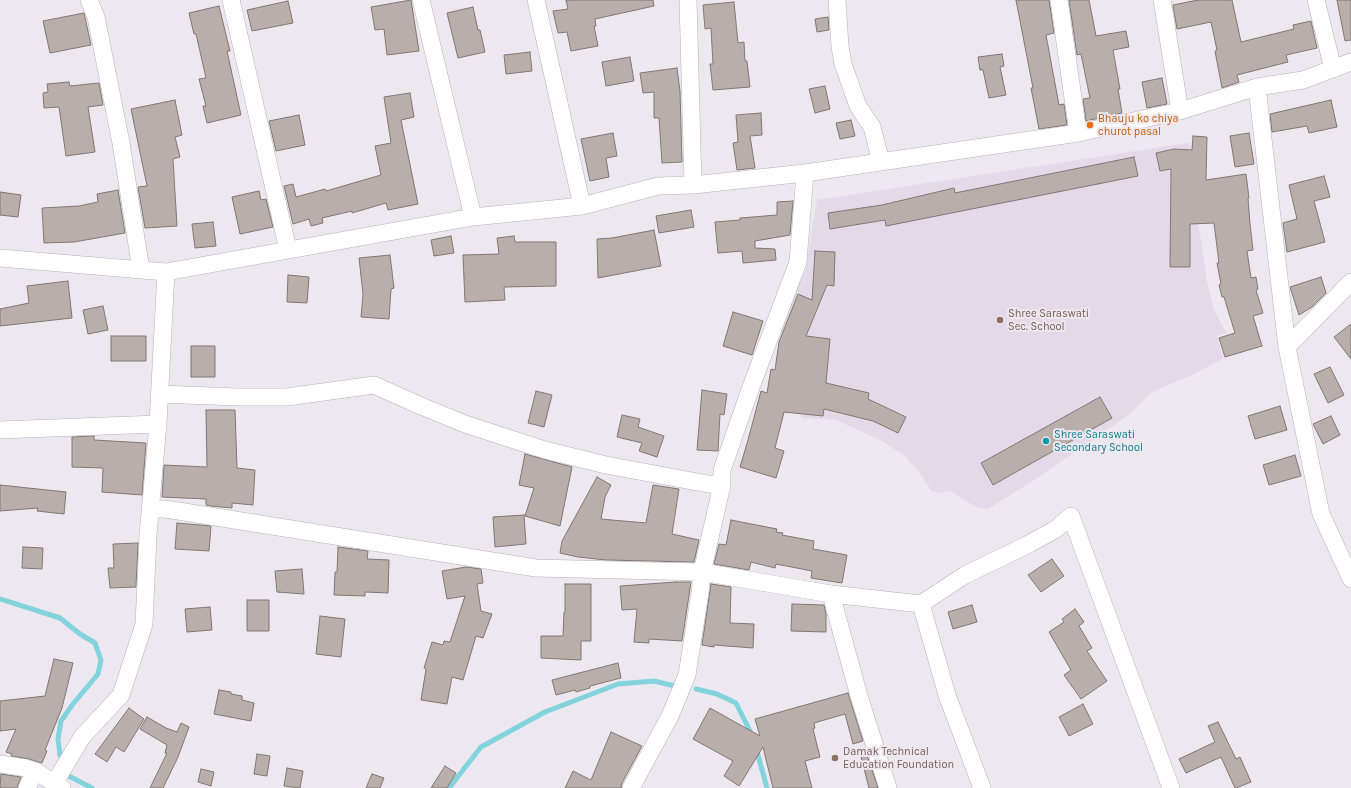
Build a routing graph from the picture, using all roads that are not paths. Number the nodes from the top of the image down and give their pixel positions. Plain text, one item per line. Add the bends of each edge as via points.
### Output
1 (89, 0) edge
2 (232, 0) edge
3 (421, 0) edge
4 (536, 0) edge
5 (688, 0) edge
6 (837, 0) edge
7 (1059, 0) edge
8 (1162, 0) edge
9 (1316, 0) edge
10 (1351, 62) edge
11 (1333, 69) junction
12 (1257, 87) junction
13 (1180, 111) junction
14 (1078, 133) junction
15 (881, 162) junction
16 (805, 173) junction
17 (693, 185) junction
18 (582, 206) junction
19 (473, 217) junction
20 (288, 250) junction
21 (0, 258) edge
22 (141, 270) junction
23 (166, 272) junction
24 (1351, 282) edge
25 (1287, 347) junction
26 (160, 394) junction
27 (158, 424) junction
28 (0, 430) edge
29 (722, 485) junction
30 (150, 508) junction
31 (702, 572) junction
32 (1351, 580) edge
33 (831, 594) junction
34 (921, 604) junction
35 (0, 764) edge
36 (34, 772) junction
37 (58, 786) edge
38 (27, 788) edge
39 (631, 788) edge
40 (888, 788) edge
41 (982, 788) edge
42 (1171, 788) edge

1 - 22 street via 96,17 121,143
2 - 20 street
3 - 19 street
4 - 18 street
5 - 17 street
6 - 15 street via 843,64 858,106 872,127
7 - 14 street
8 - 13 street
9 - 11 street
10 - 11 street
11 - 12 street via 1302,80
12 - 13 street
12 - 25 street
13 - 14 street
14 - 15 street
15 - 16 street
16 - 17 street
16 - 29 street via 798,262 722,470
17 - 18 street via 658,186
18 - 19 street
19 - 20 street
20 - 23 street
21 - 22 street
22 - 23 street
23 - 26 street
24 - 25 street
25 - 32 street via 1321,514
26 - 27 street
26 - 29 street via 287,397 374,385 465,424 545,450 606,465
27 - 28 street
27 - 30 street
29 - 31 street
30 - 31 street via 536,568
30 - 37 street via 144,624 121,696 82,737
31 - 33 street
31 - 39 street via 687,675 670,716
33 - 34 street
33 - 40 street
34 - 41 street via 947,695
34 - 42 street via 965,575 1056,529 1071,516
35 - 36 street via 26,768
36 - 37 street
36 - 38 street

